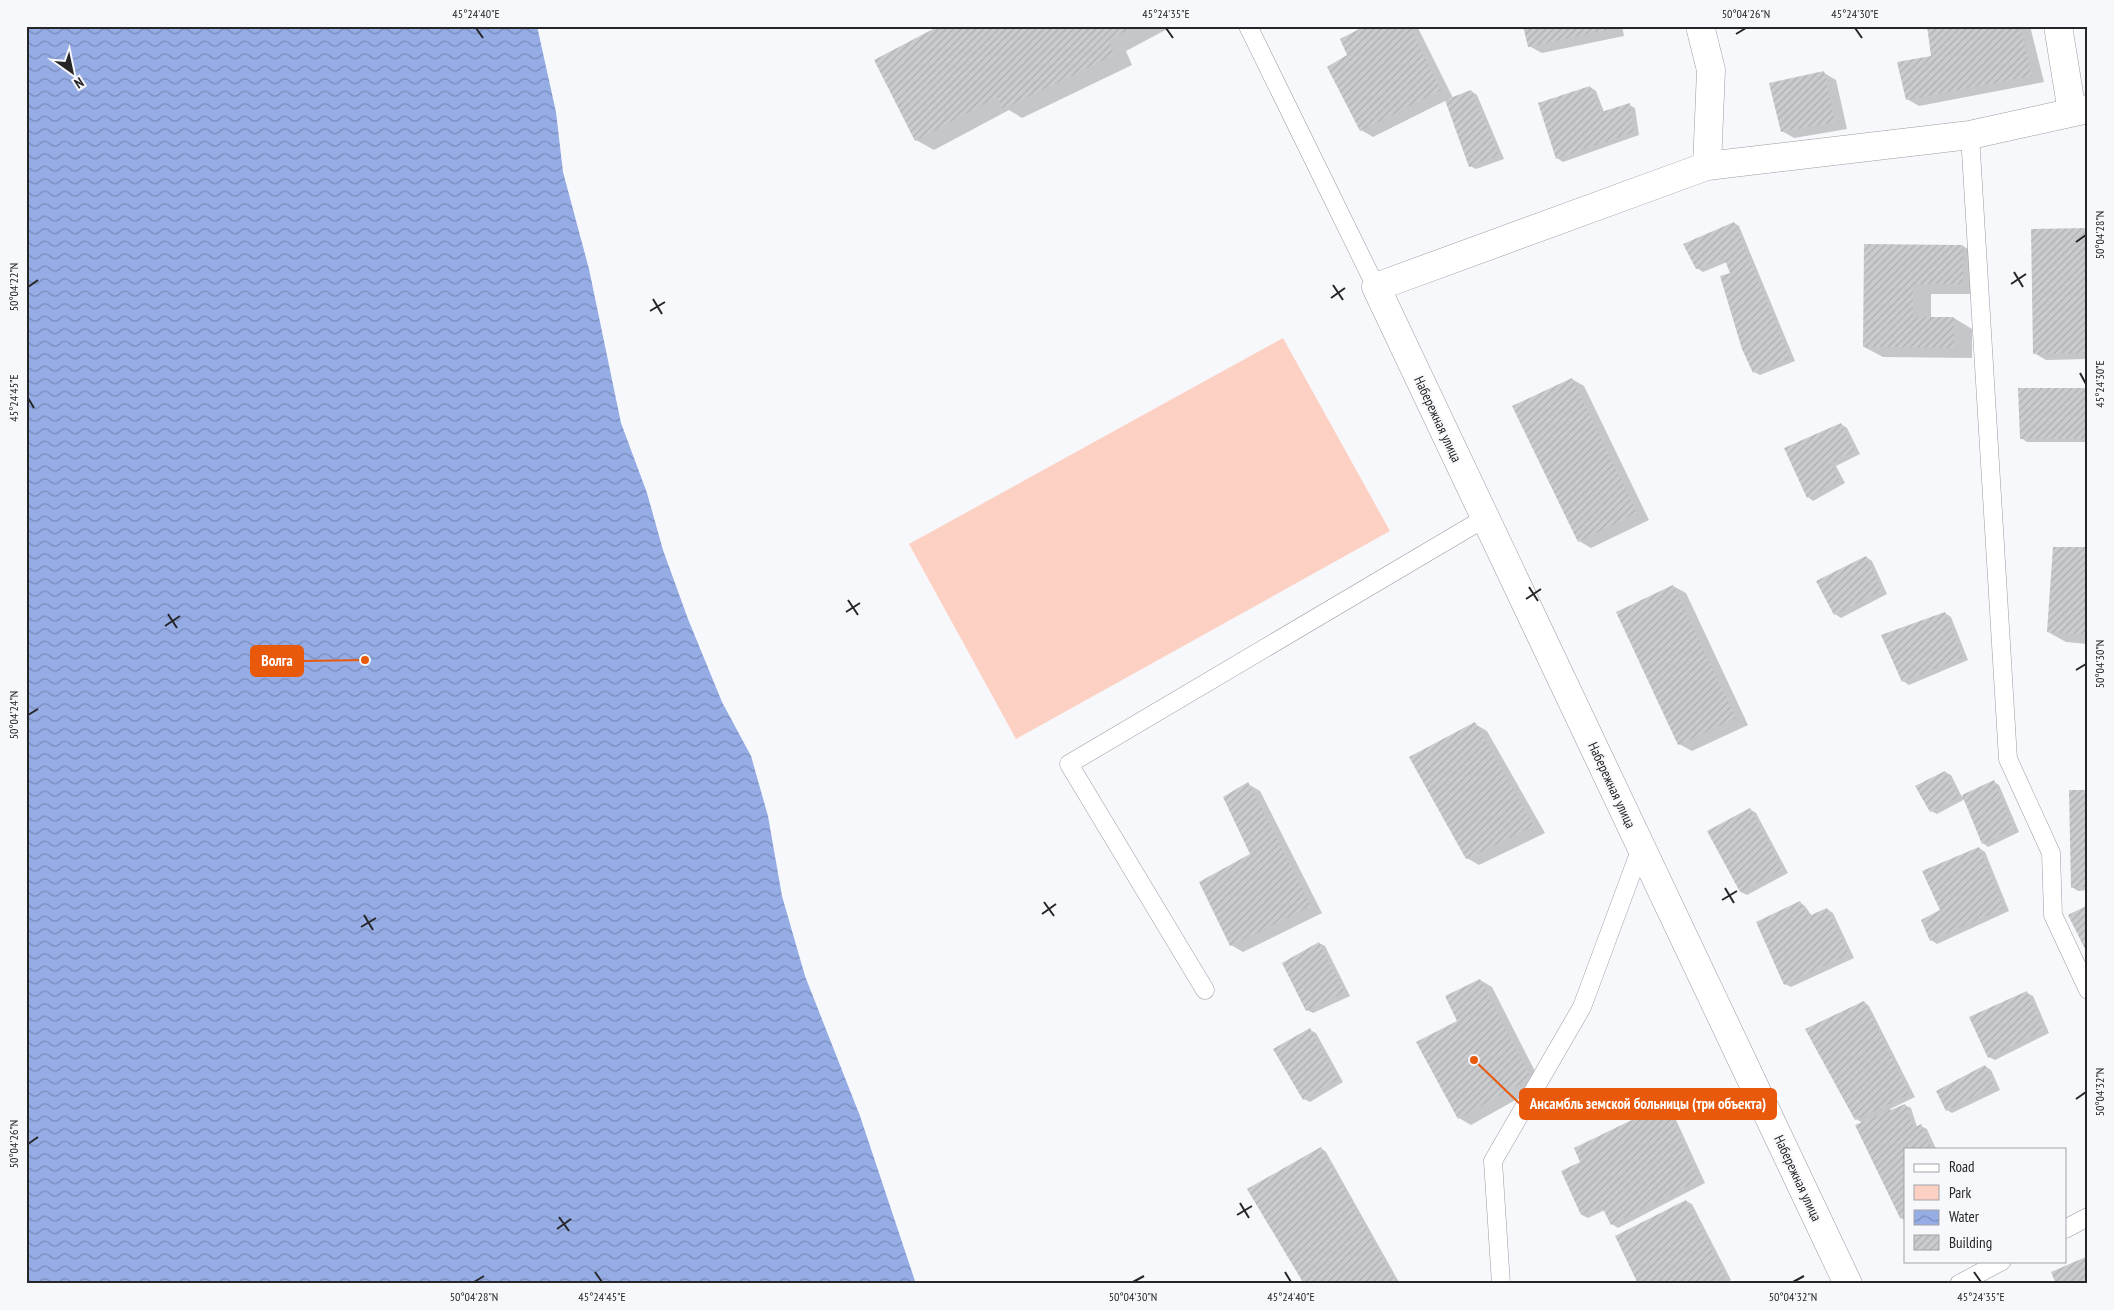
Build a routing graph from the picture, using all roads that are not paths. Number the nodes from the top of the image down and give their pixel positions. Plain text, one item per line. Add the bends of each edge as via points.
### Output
1 (1248, 26) edge
2 (1700, 26) edge
3 (2058, 26) edge
4 (2080, 111) edge
5 (1970, 135) junction
6 (1707, 166) junction
7 (1376, 287) junction
8 (1485, 518) junction
9 (1642, 848) junction
10 (1205, 990) dead end
11 (2088, 990) edge
12 (2088, 1217) edge
13 (2066, 1228) edge
14 (2000, 1262) edge
15 (1501, 1284) edge
16 (1848, 1284) edge
17 (1959, 1284) edge

1 - 7 lane
2 - 6 street via 1711,70
3 - 4 street
4 - 5 street
5 - 6 street
5 - 11 lane via 2008,759 2051,853 2053,915
6 - 7 street
7 - 8 street, Набережная улица
8 - 9 street, Набережная улица
8 - 10 lane via 1069,764
9 - 15 lane via 1582,1008 1493,1161
9 - 16 street, Набережная улица
12 - 13 lane
14 - 17 lane

